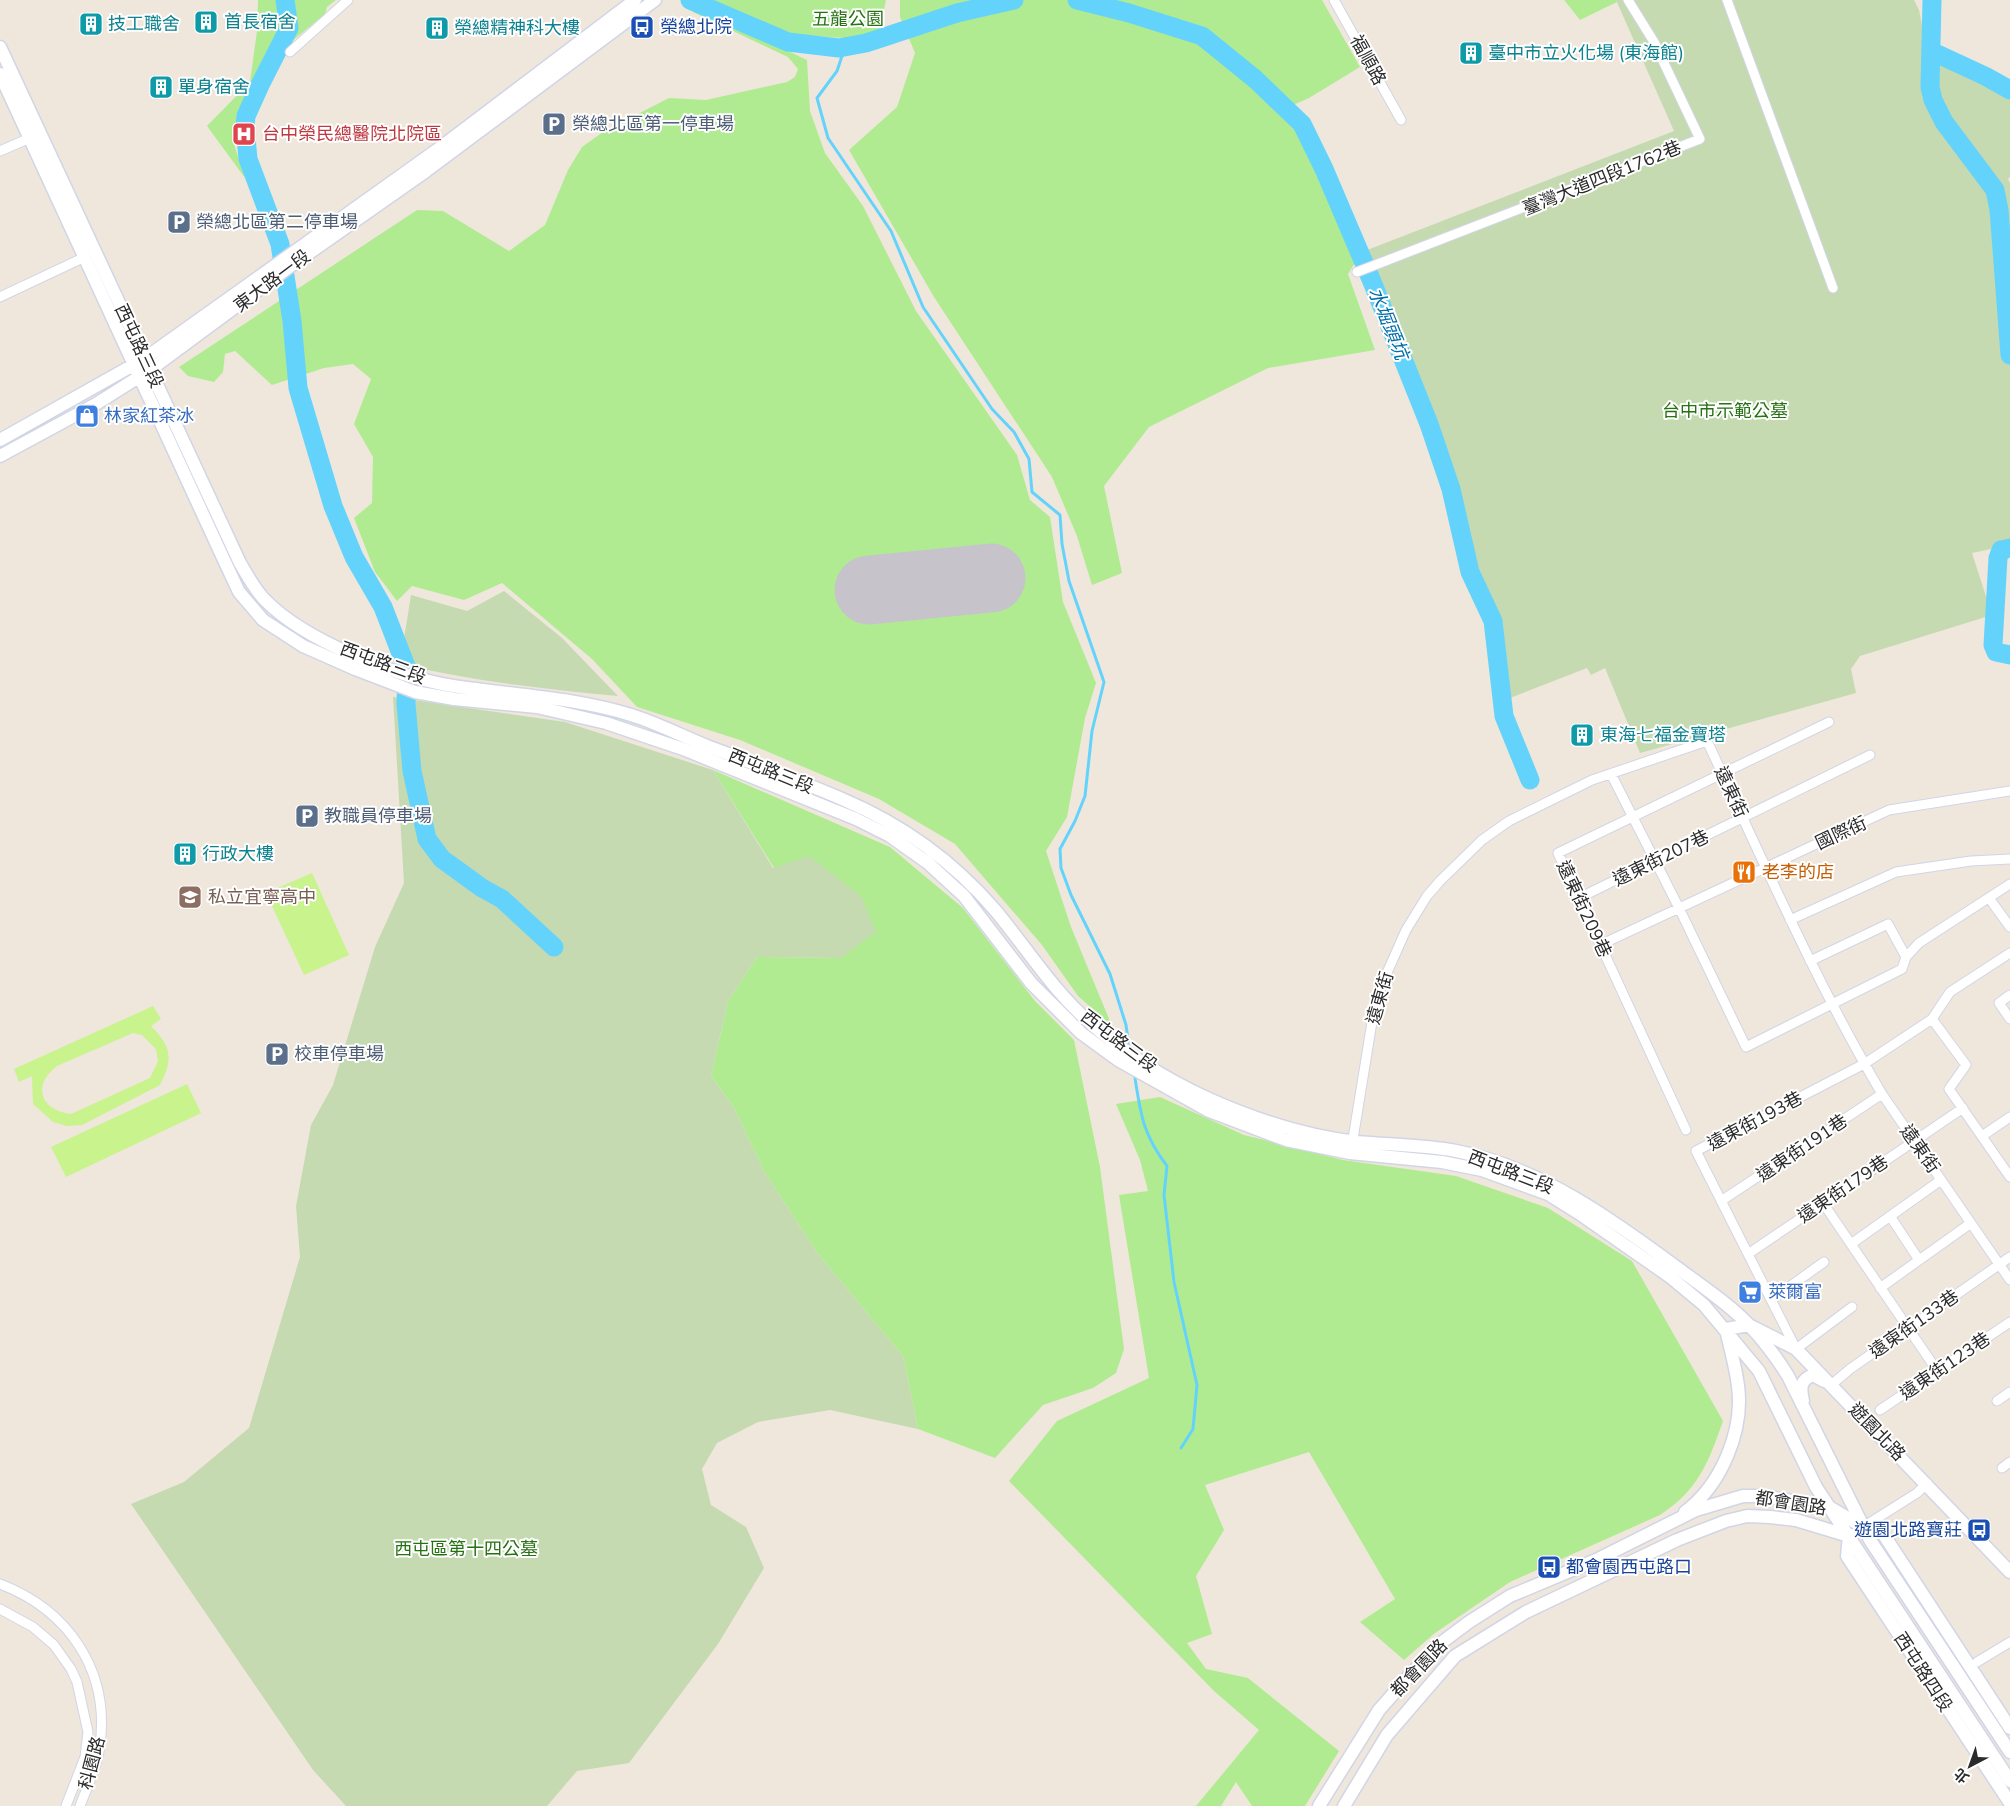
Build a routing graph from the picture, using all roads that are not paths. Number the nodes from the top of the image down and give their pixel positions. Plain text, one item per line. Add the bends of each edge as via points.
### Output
1 (348, 0) edge
2 (635, 0) edge
3 (655, 0) edge
4 (1334, 0) edge
5 (1628, 0) edge
6 (1727, 0) edge
7 (0, 47) edge
8 (290, 52) dead end
9 (0, 74) edge
10 (1401, 120) dead end
11 (30, 138) junction
12 (0, 151) edge
13 (85, 257) junction
14 (292, 259) junction
15 (1358, 272) dead end
16 (1833, 288) dead end
17 (0, 296) edge
18 (142, 368) junction
19 (0, 440) edge
20 (0, 456) edge
21 (1828, 722) dead end
22 (1870, 755) dead end
23 (1722, 772) junction
24 (1611, 774) junction
25 (2010, 791) edge
26 (1632, 817) junction
27 (1743, 818) junction
28 (2010, 859) edge
29 (1654, 860) junction
30 (1766, 868) junction
31 (2010, 884) edge
32 (1579, 898) junction
33 (1989, 898) junction
34 (1679, 908) junction
35 (1790, 920) junction
36 (2010, 927) edge
37 (1600, 945) junction
38 (2010, 953) edge
39 (1906, 957) junction
40 (1810, 961) junction
41 (2010, 995) edge
42 (1830, 1003) junction
43 (1932, 1019) junction
44 (2010, 1019) edge
45 (1864, 1064) junction
46 (1882, 1094) junction
47 (1963, 1108) junction
48 (2010, 1117) edge
49 (1686, 1130) dead end
50 (1982, 1136) junction
51 (1914, 1141) junction
52 (1351, 1147) junction
53 (2010, 1177) edge
54 (1941, 1180) junction
55 (1721, 1201) junction
56 (1823, 1203) junction
57 (1890, 1216) junction
58 (1971, 1223) junction
59 (1851, 1244) junction
60 (1748, 1254) junction
61 (2010, 1258) edge
62 (1919, 1260) junction
63 (1824, 1262) dead end
64 (2000, 1264) junction
65 (2010, 1280) edge
66 (1880, 1288) junction
67 (1771, 1300) junction
68 (1852, 1307) dead end
69 (2010, 1322) edge
70 (1749, 1324) junction
71 (1908, 1328) junction
72 (1726, 1329) junction
73 (1796, 1349) junction
74 (1938, 1372) junction
75 (1831, 1385) junction
76 (2010, 1392) edge
77 (1997, 1402) dead end
78 (1880, 1410) dead end
79 (1806, 1415) junction
80 (2010, 1462) edge
81 (2002, 1468) dead end
82 (1927, 1483) junction
83 (1829, 1506) junction
84 (1669, 1523) junction
85 (1863, 1527) junction
86 (1849, 1536) junction
87 (2010, 1572) edge
88 (0, 1584) edge
89 (0, 1609) edge
90 (2010, 1642) edge
91 (1977, 1662) dead end
92 (2010, 1728) edge
93 (2010, 1752) edge
94 (2010, 1780) edge
95 (2010, 1803) edge
96 (66, 1806) edge
97 (80, 1806) edge
98 (1319, 1806) edge
99 (1344, 1806) edge

1 - 8 street
2 - 14 street, 東大路一段
3 - 14 street, 東大路一段 via 426,171
4 - 10 street, 福順路
5 - 15 street, 臺灣大道四段1762巷 via 1654,42 1700,139
6 - 16 street
7 - 18 street, 西屯路三段
9 - 11 street, 西屯路三段
11 - 12 street
11 - 13 street, 西屯路三段
13 - 17 street
13 - 18 street, 西屯路三段
14 - 18 street, 東大路一段
18 - 19 street, 東大路一段
18 - 20 street, 東大路一段 via 96,404
18 - 52 street, 西屯路三段 via 240,563 261,597 309,633 414,677 447,685 583,703 633,716 883,818 904,829 964,878 995,910 1042,974 1088,1021 1140,1059 1208,1099 1273,1124
18 - 52 street, 西屯路三段 via 240,592 263,620 295,641 415,692 537,707 606,723 683,749 856,819 890,836 964,896 1031,984 1081,1033 1118,1060 1209,1111 1248,1128 1286,1140
21 - 23 street, 遠東街209巷
22 - 27 street, 遠東街207巷
23 - 24 street, 遠東街 via 1707,741
23 - 26 street, 遠東街209巷
23 - 27 street, 遠東街
24 - 26 street
24 - 52 street, 遠東街 via 1592,780 1498,828 1468,853 1428,896 1397,947 1382,984 1372,1022
25 - 30 street, 國際街 via 1889,810
26 - 29 street
26 - 32 street, 遠東街209巷 via 1558,853
27 - 29 street, 遠東街207巷
27 - 30 street, 遠東街
28 - 35 street via 1896,872
29 - 32 street, 遠東街207巷
29 - 34 street
30 - 34 street, 國際街
30 - 35 street, 遠東街
31 - 33 street
32 - 37 street, 遠東街209巷
33 - 36 street
33 - 39 street via 1919,943
34 - 37 street, 國際街
34 - 42 street via 1746,1047
35 - 40 street, 遠東街
37 - 49 street, 遠東街209巷
38 - 43 street via 1950,992
39 - 40 street via 1888,924
39 - 42 street via 1902,969
40 - 42 street, 遠東街
41 - 44 street via 1999,1003
42 - 45 street, 遠東街
43 - 45 street
43 - 47 street via 1966,1065 1949,1089
45 - 46 street, 遠東街
45 - 55 street, 遠東街193巷 via 1696,1152
46 - 51 street, 遠東街
46 - 55 street, 遠東街191巷
47 - 50 street
47 - 51 street, 遠東街179巷
48 - 50 street
50 - 53 street
51 - 54 street, 遠東街
51 - 56 street, 遠東街179巷
52 - 70 street, 西屯路三段 via 1456,1151 1548,1183 1597,1211
52 - 72 street, 西屯路三段 via 1482,1170 1548,1194 1669,1276 1704,1305
54 - 57 street
54 - 58 street, 遠東街
55 - 60 street
56 - 59 street
56 - 60 street, 遠東街179巷
57 - 59 street
57 - 62 street
58 - 62 street
58 - 64 street, 遠東街
59 - 66 street
60 - 67 street
61 - 64 street, 遠東街133巷
62 - 66 street
63 - 67 street
64 - 65 street, 遠東街
64 - 71 street, 遠東街133巷
66 - 71 street
67 - 73 street
68 - 73 street
69 - 74 street, 遠東街123巷
70 - 72 street
70 - 73 street, 遊園北路
70 - 79 street, 西屯路四段 via 1788,1376
71 - 74 street
71 - 75 street, 遠東街133巷
72 - 83 street, 西屯路四段 via 1759,1372
72 - 84 street via 1738,1387 1739,1408 1732,1443 1701,1496
73 - 75 street, 遊園北路
74 - 78 street, 遠東街123巷
75 - 79 street via 1813,1375 1805,1378 1801,1386
75 - 82 street, 遊園北路
76 - 77 street
79 - 85 street, 西屯路四段
80 - 81 street
82 - 85 street via 1917,1493
82 - 87 street, 遊園北路
83 - 84 street, 都會園路 via 1743,1496 1696,1510
83 - 85 street, 都會園路
83 - 86 street, 西屯路四段
84 - 98 street, 都會園路 via 1596,1560 1510,1596 1437,1646 1379,1710
85 - 86 street
85 - 92 street via 1882,1532
85 - 93 street, 西屯路四段
86 - 94 street, 西屯路四段
86 - 95 street, 西屯路四段 via 1848,1556
86 - 99 street, 都會園路 via 1796,1520 1747,1516 1726,1520 1526,1612 1455,1656 1387,1734
88 - 97 street, 科園路 via 36,1601 54,1614 81,1646 96,1680 102,1719 100,1747
89 - 96 street, 科園路 via 33,1627 54,1645 78,1682 88,1732 85,1757
90 - 91 street

